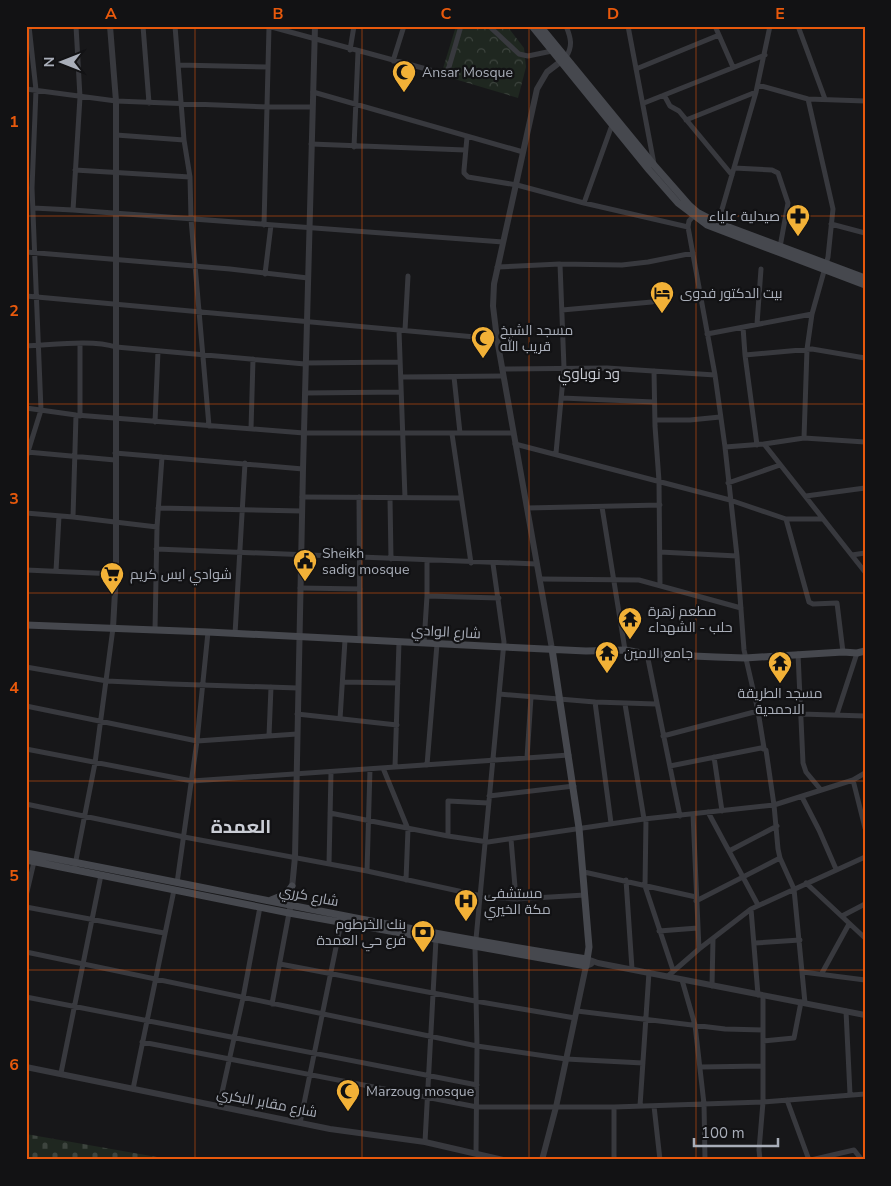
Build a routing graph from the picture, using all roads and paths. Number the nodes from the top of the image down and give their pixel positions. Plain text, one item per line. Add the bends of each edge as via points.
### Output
1 (29, 26) edge
2 (76, 26) edge
3 (110, 26) edge
4 (143, 26) edge
5 (175, 26) edge
6 (269, 26) edge
7 (315, 26) edge
8 (354, 26) edge
9 (404, 26) edge
10 (461, 26) edge
11 (489, 26) edge
12 (532, 26) edge
13 (540, 26) edge
14 (566, 26) edge
15 (628, 26) edge
16 (715, 26) edge
17 (770, 26) edge
18 (798, 26) edge
19 (719, 35) junction
20 (315, 40) junction
21 (350, 50) junction
22 (552, 51) junction
23 (358, 52) junction
24 (765, 54) junction
25 (563, 59) junction
26 (393, 61) junction
27 (178, 65) junction
28 (268, 67) junction
29 (733, 67) junction
30 (636, 69) junction
31 (758, 85) junction
32 (26, 89) edge
33 (36, 90) junction
34 (313, 92) junction
35 (756, 92) junction
36 (664, 95) junction
37 (80, 97) junction
38 (808, 99) junction
39 (825, 99) junction
40 (116, 101) junction
41 (865, 101) edge
42 (149, 103) junction
43 (181, 104) junction
44 (355, 104) junction
45 (644, 104) junction
46 (268, 107) junction
47 (312, 107) junction
48 (686, 120) junction
49 (612, 125) junction
50 (116, 135) junction
51 (467, 137) junction
52 (184, 140) junction
53 (311, 144) junction
54 (354, 147) junction
55 (465, 150) junction
56 (523, 152) junction
57 (654, 165) junction
58 (734, 168) junction
59 (75, 170) junction
60 (116, 173) junction
61 (732, 175) junction
62 (190, 177) junction
63 (516, 185) junction
64 (29, 188) edge
65 (584, 203) junction
66 (33, 208) junction
67 (73, 210) junction
68 (117, 212) junction
69 (696, 214) junction
70 (192, 219) junction
71 (718, 223) junction
72 (832, 224) junction
73 (264, 225) junction
74 (271, 225) junction
75 (309, 227) junction
76 (688, 227) junction
77 (865, 233) edge
78 (503, 242) junction
79 (780, 247) junction
80 (26, 252) edge
81 (35, 253) junction
82 (693, 253) junction
83 (116, 260) junction
84 (560, 264) junction
85 (196, 267) junction
86 (498, 267) junction
87 (826, 268) junction
88 (761, 269) dead end
89 (265, 274) junction
90 (408, 276) dead end
91 (863, 276) edge
92 (308, 278) junction
93 (865, 285) edge
94 (26, 296) edge
95 (37, 297) junction
96 (652, 302) dead end
97 (116, 305) junction
98 (562, 310) junction
99 (200, 312) junction
100 (812, 314) junction
101 (306, 321) junction
102 (757, 324) junction
103 (743, 326) junction
104 (402, 330) junction
105 (707, 334) junction
106 (497, 339) junction
107 (80, 344) junction
108 (26, 346) edge
109 (40, 346) junction
110 (116, 347) junction
111 (807, 349) junction
112 (158, 351) junction
113 (204, 355) junction
114 (746, 355) junction
115 (865, 358) edge
116 (254, 359) junction
117 (400, 362) junction
118 (306, 363) junction
119 (564, 368) junction
120 (654, 371) junction
121 (503, 373) junction
122 (714, 375) junction
123 (401, 377) junction
124 (454, 377) junction
125 (305, 392) junction
126 (401, 392) junction
127 (562, 398) junction
128 (654, 402) junction
129 (26, 408) edge
130 (41, 410) junction
131 (78, 416) junction
132 (720, 417) junction
133 (115, 419) junction
134 (655, 420) junction
135 (155, 422) junction
136 (209, 426) junction
137 (252, 429) junction
138 (402, 432) junction
139 (304, 433) junction
140 (460, 433) junction
141 (513, 433) junction
142 (452, 434) junction
143 (804, 438) junction
144 (865, 442) edge
145 (515, 444) junction
146 (764, 444) junction
147 (757, 445) junction
148 (725, 447) junction
149 (27, 452) edge
150 (556, 453) junction
151 (115, 456) junction
152 (75, 457) junction
153 (162, 457) junction
154 (26, 458) edge
155 (245, 464) junction
156 (780, 465) junction
157 (302, 469) junction
158 (659, 481) junction
159 (728, 483) junction
160 (865, 488) edge
161 (806, 496) junction
162 (359, 497) junction
163 (302, 498) junction
164 (390, 498) junction
165 (405, 498) junction
166 (461, 498) junction
167 (730, 500) junction
168 (660, 505) junction
169 (602, 507) junction
170 (158, 508) junction
171 (527, 508) junction
172 (242, 510) junction
173 (302, 511) junction
174 (26, 513) edge
175 (60, 516) junction
176 (73, 517) junction
177 (786, 518) junction
178 (822, 519) junction
179 (116, 522) junction
180 (157, 527) junction
181 (156, 549) junction
182 (660, 552) junction
183 (240, 553) junction
184 (865, 553) edge
185 (301, 554) junction
186 (852, 555) junction
187 (736, 556) junction
188 (360, 557) junction
189 (391, 559) junction
190 (427, 560) junction
191 (471, 563) junction
192 (493, 564) junction
193 (538, 564) junction
194 (26, 570) edge
195 (56, 571) junction
196 (865, 572) edge
197 (116, 574) junction
198 (540, 579) junction
199 (615, 581) junction
200 (660, 585) junction
201 (300, 588) junction
202 (360, 589) junction
203 (427, 596) junction
204 (499, 598) junction
205 (741, 608) junction
206 (26, 625) edge
207 (113, 628) junction
208 (155, 630) junction
209 (208, 632) junction
210 (235, 634) junction
211 (299, 637) junction
212 (344, 640) junction
213 (360, 640) junction
214 (399, 642) junction
215 (424, 643) junction
216 (437, 644) junction
217 (504, 647) junction
218 (552, 649) junction
219 (625, 650) junction
220 (843, 652) junction
221 (863, 652) edge
222 (647, 654) junction
223 (798, 654) junction
224 (745, 658) junction
225 (26, 667) edge
226 (107, 681) junction
227 (343, 682) junction
228 (398, 683) junction
229 (204, 685) junction
230 (271, 687) junction
231 (298, 688) junction
232 (499, 694) junction
233 (531, 697) junction
234 (560, 700) junction
235 (595, 702) junction
236 (625, 704) junction
237 (656, 704) junction
238 (26, 706) edge
239 (758, 711) junction
240 (297, 714) junction
241 (801, 714) junction
242 (837, 714) junction
243 (865, 716) edge
244 (340, 719) junction
245 (101, 722) junction
246 (397, 725) junction
247 (297, 734) junction
248 (269, 736) junction
249 (663, 736) junction
250 (197, 741) junction
251 (764, 748) junction
252 (26, 749) edge
253 (569, 755) junction
254 (714, 757) junction
255 (527, 758) junction
256 (492, 761) junction
257 (95, 763) junction
258 (427, 765) junction
259 (670, 766) junction
260 (395, 767) junction
261 (383, 768) junction
262 (370, 769) junction
263 (331, 772) junction
264 (865, 773) edge
265 (296, 775) junction
266 (856, 778) junction
267 (192, 781) junction
268 (865, 781) edge
269 (574, 786) junction
270 (821, 790) junction
271 (489, 796) junction
272 (802, 797) junction
273 (488, 803) junction
274 (26, 804) edge
275 (774, 805) junction
276 (722, 811) junction
277 (708, 812) junction
278 (330, 813) junction
279 (693, 814) junction
280 (85, 816) junction
281 (680, 816) junction
282 (645, 819) junction
283 (369, 820) junction
284 (612, 823) junction
285 (776, 826) junction
286 (580, 828) junction
287 (865, 828) edge
288 (408, 829) junction
289 (184, 836) junction
290 (448, 836) junction
291 (511, 839) junction
292 (484, 842) junction
293 (729, 851) junction
294 (26, 853) edge
295 (295, 857) junction
296 (865, 857) edge
297 (780, 858) junction
298 (26, 860) edge
299 (34, 862) junction
300 (329, 864) junction
301 (75, 866) junction
302 (836, 869) junction
303 (368, 871) junction
304 (584, 872) junction
305 (101, 875) junction
306 (743, 877) junction
307 (406, 880) junction
308 (626, 880) junction
309 (178, 882) junction
310 (806, 883) junction
311 (292, 886) junction
312 (645, 886) junction
313 (794, 889) junction
314 (174, 890) junction
315 (585, 895) junction
316 (26, 896) edge
317 (479, 896) junction
318 (228, 897) junction
319 (516, 899) junction
320 (696, 899) junction
321 (267, 901) junction
322 (865, 904) edge
323 (290, 905) junction
324 (758, 905) junction
325 (26, 907) edge
326 (260, 907) junction
327 (751, 909) junction
328 (289, 913) junction
329 (842, 916) junction
330 (91, 920) junction
331 (341, 923) junction
332 (849, 924) junction
333 (698, 928) junction
334 (659, 932) junction
335 (164, 933) junction
336 (865, 938) edge
337 (436, 939) junction
338 (713, 939) junction
339 (800, 940) junction
340 (475, 943) junction
341 (754, 943) junction
342 (699, 949) junction
343 (26, 952) edge
344 (82, 962) junction
345 (586, 962) junction
346 (280, 964) junction
347 (632, 969) junction
348 (674, 970) junction
349 (649, 972) junction
350 (803, 972) junction
351 (822, 973) junction
352 (331, 975) junction
353 (668, 976) junction
354 (155, 978) junction
355 (682, 980) junction
356 (865, 980) edge
357 (712, 986) junction
358 (432, 993) junction
359 (761, 995) junction
360 (26, 997) edge
361 (243, 998) junction
362 (475, 1002) junction
363 (803, 1002) junction
364 (272, 1004) junction
365 (74, 1006) junction
366 (846, 1011) junction
367 (322, 1014) junction
368 (576, 1014) junction
369 (865, 1015) edge
370 (646, 1019) junction
371 (146, 1020) junction
372 (695, 1025) junction
373 (762, 1030) junction
374 (234, 1037) junction
375 (430, 1037) junction
376 (763, 1041) junction
377 (142, 1042) junction
378 (477, 1046) junction
379 (315, 1054) junction
380 (229, 1059) junction
381 (566, 1059) junction
382 (643, 1063) junction
383 (763, 1066) junction
384 (26, 1067) edge
385 (700, 1067) junction
386 (61, 1074) junction
387 (310, 1075) junction
388 (428, 1077) junction
389 (477, 1085) junction
390 (133, 1089) junction
391 (850, 1094) junction
392 (865, 1094) edge
393 (427, 1098) junction
394 (787, 1100) junction
395 (763, 1102) junction
396 (704, 1104) junction
397 (219, 1106) junction
398 (640, 1106) junction
399 (654, 1106) junction
400 (477, 1107) junction
401 (556, 1107) junction
402 (614, 1107) junction
403 (300, 1123) junction
404 (425, 1142) junction
405 (476, 1153) junction
406 (484, 1157) edge
407 (503, 1160) edge
408 (542, 1160) edge
409 (614, 1160) edge
410 (660, 1160) edge
411 (706, 1160) edge
412 (760, 1160) edge
413 (810, 1160) edge
414 (862, 1160) edge

1 - 33 street
2 - 37 street
3 - 40 street
4 - 42 street
5 - 27 street
6 - 20 street
6 - 28 street
7 - 20 street
8 - 21 street
9 - 26 street
10 - 26 street via 446,72
11 - 22 street via 519,54 528,56
12 - 22 main road
13 - 25 main road
14 - 25 street via 571,42 570,50
15 - 30 street
16 - 19 street
17 - 24 street
18 - 39 street
19 - 29 street
19 - 30 street
20 - 21 street
20 - 34 street
21 - 23 street
22 - 25 main road
23 - 26 street
23 - 44 street
24 - 29 street
24 - 31 street
25 - 49 main road
25 - 56 street via 547,72 537,89
25 - 57 main road
27 - 28 street
27 - 43 street
28 - 46 street
29 - 36 street
30 - 45 street
31 - 35 street
31 - 38 street
32 - 33 street
33 - 37 street
33 - 64 street
34 - 44 street
34 - 47 street
35 - 48 street
35 - 58 street
36 - 45 street
36 - 48 street via 670,106
37 - 40 street
37 - 59 street
38 - 39 street
38 - 72 street via 833,205
39 - 41 street
40 - 42 street
40 - 50 street
42 - 43 street
43 - 46 street
43 - 52 street
44 - 51 street
44 - 54 street
45 - 57 street
46 - 47 street
46 - 73 street
47 - 53 street
48 - 61 street
49 - 65 street
49 - 69 main road via 669,193
50 - 52 street
50 - 60 street
51 - 55 street
51 - 56 street
52 - 62 street
53 - 54 street
53 - 75 street
54 - 55 street
55 - 63 street via 466,176
56 - 63 street
57 - 69 main road
58 - 61 street
58 - 79 street via 778,172 788,203
59 - 60 street
59 - 67 street
60 - 62 street
60 - 68 street
61 - 71 street
62 - 70 street
63 - 65 street
63 - 78 street
64 - 66 street
65 - 76 street
66 - 67 street
66 - 81 street
67 - 68 street
68 - 70 street
68 - 83 street
69 - 71 main road
69 - 76 street
69 - 87 main road via 718,230
70 - 73 street
70 - 85 street
71 - 79 main road
72 - 77 street
72 - 87 street
73 - 74 street
74 - 75 street
74 - 89 street
75 - 78 street
75 - 92 street
76 - 82 street
78 - 86 street
79 - 87 main road
80 - 81 street
81 - 83 street
81 - 95 street
82 - 84 street via 635,264
82 - 105 street
83 - 85 street
83 - 97 street
84 - 86 street
84 - 98 street
85 - 89 street
85 - 99 street
86 - 106 street via 493,306
87 - 91 main road
87 - 93 main road
87 - 100 street
88 - 102 street
89 - 92 street
90 - 104 street
92 - 101 street
94 - 95 street
95 - 97 street
95 - 109 street
96 - 98 street
97 - 99 street
97 - 110 street
98 - 119 street
99 - 101 street
99 - 113 street
100 - 102 street
100 - 111 street
101 - 104 street
101 - 118 street
102 - 103 street
103 - 105 street
103 - 114 street
104 - 106 street
104 - 117 street
105 - 122 street
106 - 121 street
107 - 109 street
107 - 110 street
107 - 131 street
108 - 109 street
109 - 130 street
110 - 112 street
110 - 133 street
111 - 114 street
111 - 115 street
111 - 143 street
112 - 113 street
112 - 135 street
113 - 116 street
113 - 136 street
114 - 147 street
116 - 118 street
116 - 137 street
117 - 118 street
117 - 123 street
118 - 125 street
119 - 120 street
119 - 121 street
119 - 127 street
120 - 122 street
120 - 128 street
121 - 124 street
121 - 141 street
122 - 132 street
123 - 124 street
123 - 126 street
124 - 140 street
125 - 126 street
125 - 139 street
126 - 138 street
127 - 128 street
127 - 150 street
128 - 134 street
129 - 130 street
130 - 131 street
130 - 149 street
131 - 133 street
131 - 152 street
132 - 134 street
132 - 148 street
133 - 135 street
133 - 151 street
134 - 158 street
135 - 136 street
136 - 137 street
137 - 139 street
138 - 139 street
138 - 142 street
138 - 165 street
139 - 157 street
140 - 141 street
140 - 142 street
141 - 145 street
142 - 166 street
143 - 144 street
143 - 146 street
145 - 150 street
145 - 171 street
146 - 147 street
146 - 156 street
147 - 148 street
148 - 159 street
149 - 152 street
149 - 154 street
150 - 158 street
151 - 152 street
151 - 153 street
151 - 179 street
152 - 176 street
153 - 155 street
153 - 170 street
155 - 157 street
155 - 172 street
156 - 159 street
156 - 161 street
157 - 163 street
158 - 167 street
158 - 168 street
159 - 167 street
160 - 161 street
161 - 178 street
162 - 163 street
162 - 164 street
162 - 188 street
163 - 173 street
164 - 165 street
164 - 189 street
165 - 166 street
166 - 191 street
167 - 177 street
167 - 187 street
168 - 169 street
168 - 182 street
169 - 171 street
169 - 199 street
170 - 172 street
170 - 180 street
171 - 193 street
172 - 173 street
172 - 183 street
173 - 185 street
174 - 175 street
175 - 176 street
175 - 195 street
176 - 179 street
177 - 178 street
177 - 220 street via 809,602 837,603
178 - 186 street
179 - 180 street
179 - 197 street
180 - 181 street
181 - 183 street
181 - 208 street
182 - 187 street
182 - 200 street
183 - 185 street
183 - 210 street
184 - 186 street
185 - 188 street
185 - 201 street
186 - 196 street
187 - 205 street
188 - 189 street
188 - 202 street
189 - 190 street
190 - 191 street
190 - 203 street
191 - 192 street
192 - 193 street
192 - 204 street
193 - 198 street
194 - 195 street
195 - 197 street
197 - 207 street
198 - 199 street
198 - 218 street
199 - 200 street via 639,580
199 - 219 street
200 - 205 street
201 - 202 street
201 - 211 street
202 - 213 street
203 - 204 street
203 - 215 street
204 - 217 street
205 - 224 street
206 - 207 main road, شارع الوادي
207 - 208 main road, شارع الوادي
207 - 226 street
208 - 209 main road, شارع الوادي
209 - 210 main road, شارع الوادي
209 - 229 street
210 - 211 main road, شارع الوادي
211 - 212 main road, شارع الوادي
211 - 231 street
212 - 213 main road, شارع الوادي
212 - 227 street
213 - 214 main road, شارع الوادي
214 - 215 main road, شارع الوادي
214 - 228 street
215 - 216 main road, شارع الوادي
216 - 217 main road, شارع الوادي
216 - 258 street
217 - 218 main road, شارع الوادي
217 - 232 street
218 - 219 main road, شارع الوادي
218 - 234 main road
219 - 222 main road, شارع الوادي
220 - 221 main road, شارع الوادي
220 - 223 main road, شارع الوادي
221 - 242 street
222 - 224 main road, شارع الوادي
222 - 237 street
223 - 224 main road, شارع الوادي
223 - 241 street
224 - 239 street
225 - 226 street
226 - 229 street
226 - 245 street
227 - 228 street
227 - 244 street
228 - 246 street
229 - 230 street
229 - 250 street
230 - 231 street
230 - 248 street
231 - 240 street
232 - 233 street
232 - 256 street
233 - 234 street
233 - 255 street
234 - 235 street
234 - 253 main road
235 - 236 street
235 - 284 street
236 - 237 street
236 - 282 street
237 - 249 street
238 - 245 street
239 - 249 street
239 - 251 street
240 - 244 street
240 - 247 street
241 - 242 street
241 - 270 street via 804,768
242 - 243 street
244 - 246 street
245 - 250 street
245 - 257 street
246 - 260 street
247 - 248 street
247 - 265 street
248 - 250 street
249 - 259 street
250 - 267 street
251 - 254 street
251 - 275 street
252 - 257 street
253 - 255 street
253 - 269 main road
254 - 259 street
254 - 276 street
255 - 256 street
256 - 258 street
256 - 271 street
257 - 267 street
257 - 280 street
258 - 260 street
259 - 281 street
260 - 261 street
261 - 262 street
261 - 288 street
262 - 263 street
262 - 283 street
263 - 265 street
263 - 278 street
264 - 266 street
265 - 267 street
265 - 295 street
266 - 268 street
266 - 270 street
266 - 287 street
267 - 289 street
269 - 271 street
269 - 286 main road
270 - 272 street
271 - 273 street
272 - 275 street
272 - 302 street
273 - 290 street via 448,800
273 - 292 street
274 - 280 street
275 - 276 street
275 - 285 street
276 - 277 street
277 - 279 street
277 - 293 street
278 - 283 street
278 - 300 street
279 - 281 street
279 - 320 street
280 - 289 street
280 - 301 street
281 - 282 street
282 - 284 street
282 - 312 street
283 - 288 street
283 - 303 street
284 - 286 street
285 - 293 street
285 - 297 street
286 - 291 street
286 - 304 main road
288 - 290 street
288 - 307 street
289 - 295 street
289 - 309 street
290 - 292 street
291 - 292 street
291 - 319 street
292 - 317 street
293 - 306 street
294 - 301 main road, شارع كرري
295 - 300 street
295 - 311 street
296 - 302 street
297 - 306 street
297 - 313 street
298 - 299 main road, شارع كرري
299 - 301 main road, شارع كرري
299 - 316 street
300 - 303 street
301 - 305 main road, شارع كرري
301 - 309 main road, شارع كرري
302 - 310 street
303 - 307 street
304 - 308 street
304 - 315 main road
305 - 314 main road, شارع كرري
305 - 330 street
306 - 320 street
306 - 324 street
307 - 317 street
308 - 312 street
308 - 347 street
309 - 318 main road, شارع كرري
310 - 313 street
310 - 329 street
311 - 321 main road via 283,896
311 - 323 street
312 - 320 street
312 - 334 street
313 - 324 street
313 - 339 street
314 - 318 main road, شارع كرري
314 - 335 street
315 - 319 street
315 - 345 main road via 589,947
317 - 319 street
317 - 340 street
318 - 321 main road, شارع كرري
318 - 326 main road, شارع كرري
320 - 333 street
321 - 323 main road, شارع كرري
322 - 329 street
323 - 328 street
323 - 340 main road, شارع كرري
324 - 327 street
325 - 330 street
326 - 328 main road, شارع كرري
326 - 361 street
327 - 338 street
327 - 341 street
328 - 331 main road, شارع كرري
328 - 346 street
329 - 332 street
330 - 335 street
330 - 344 street
331 - 337 main road, شارع كرري
331 - 352 street
332 - 336 street
332 - 351 street
333 - 334 street
333 - 342 street
334 - 348 street
335 - 354 street
337 - 340 main road, شارع كرري
337 - 358 street
338 - 342 street
338 - 357 street
339 - 341 street
339 - 350 street
340 - 345 main road, شارع كرري
340 - 362 street
341 - 359 street
342 - 348 street
343 - 344 street
344 - 354 street
344 - 365 street
345 - 347 street
345 - 368 street
346 - 352 street
346 - 364 street
347 - 349 street
348 - 353 street
349 - 353 street
349 - 370 street
350 - 351 street
350 - 363 street
351 - 356 street
352 - 358 street
352 - 367 street
353 - 355 street
354 - 361 street
354 - 371 street
355 - 357 street
355 - 372 street
357 - 359 street
358 - 362 street
358 - 375 street
359 - 363 street
359 - 373 street
360 - 365 street
361 - 364 street
361 - 374 street
362 - 368 street
362 - 378 street
363 - 366 street
363 - 376 street via 794,1038
364 - 367 street
365 - 371 street
365 - 386 street
366 - 369 street
366 - 391 street
367 - 375 street
367 - 379 street
368 - 370 street
368 - 381 street
370 - 372 street
370 - 382 street
371 - 374 street
371 - 377 street
372 - 373 street
372 - 385 street
373 - 376 street
374 - 379 street
374 - 380 street
375 - 378 street
375 - 388 street
376 - 383 street
377 - 380 street
377 - 390 street
378 - 381 street
378 - 389 street
379 - 387 street
379 - 388 street
380 - 387 street
380 - 397 street
381 - 382 street
381 - 401 street
382 - 398 street
383 - 385 street
383 - 395 street
384 - 386 street, شارع مقابر البكري
385 - 396 street
386 - 390 street, شارع مقابر البكري
387 - 393 street
387 - 403 street
388 - 389 street
388 - 393 street
389 - 400 street
390 - 397 street, شارع مقابر البكري
391 - 392 street
391 - 394 street
393 - 400 street
393 - 404 street
394 - 395 street
394 - 413 street
395 - 396 street
395 - 412 street
396 - 399 street
396 - 411 street
397 - 403 street, شارع مقابر البكري
398 - 399 street
398 - 402 street
399 - 410 street
400 - 401 street
400 - 405 street
401 - 402 street
401 - 408 street
402 - 409 street
403 - 404 street, شارع مقابر البكري
404 - 405 street, شارع مقابر البكري
405 - 406 street, شارع مقابر البكري
406 - 407 street, شارع مقابر البكري
413 - 414 street via 854,1150

